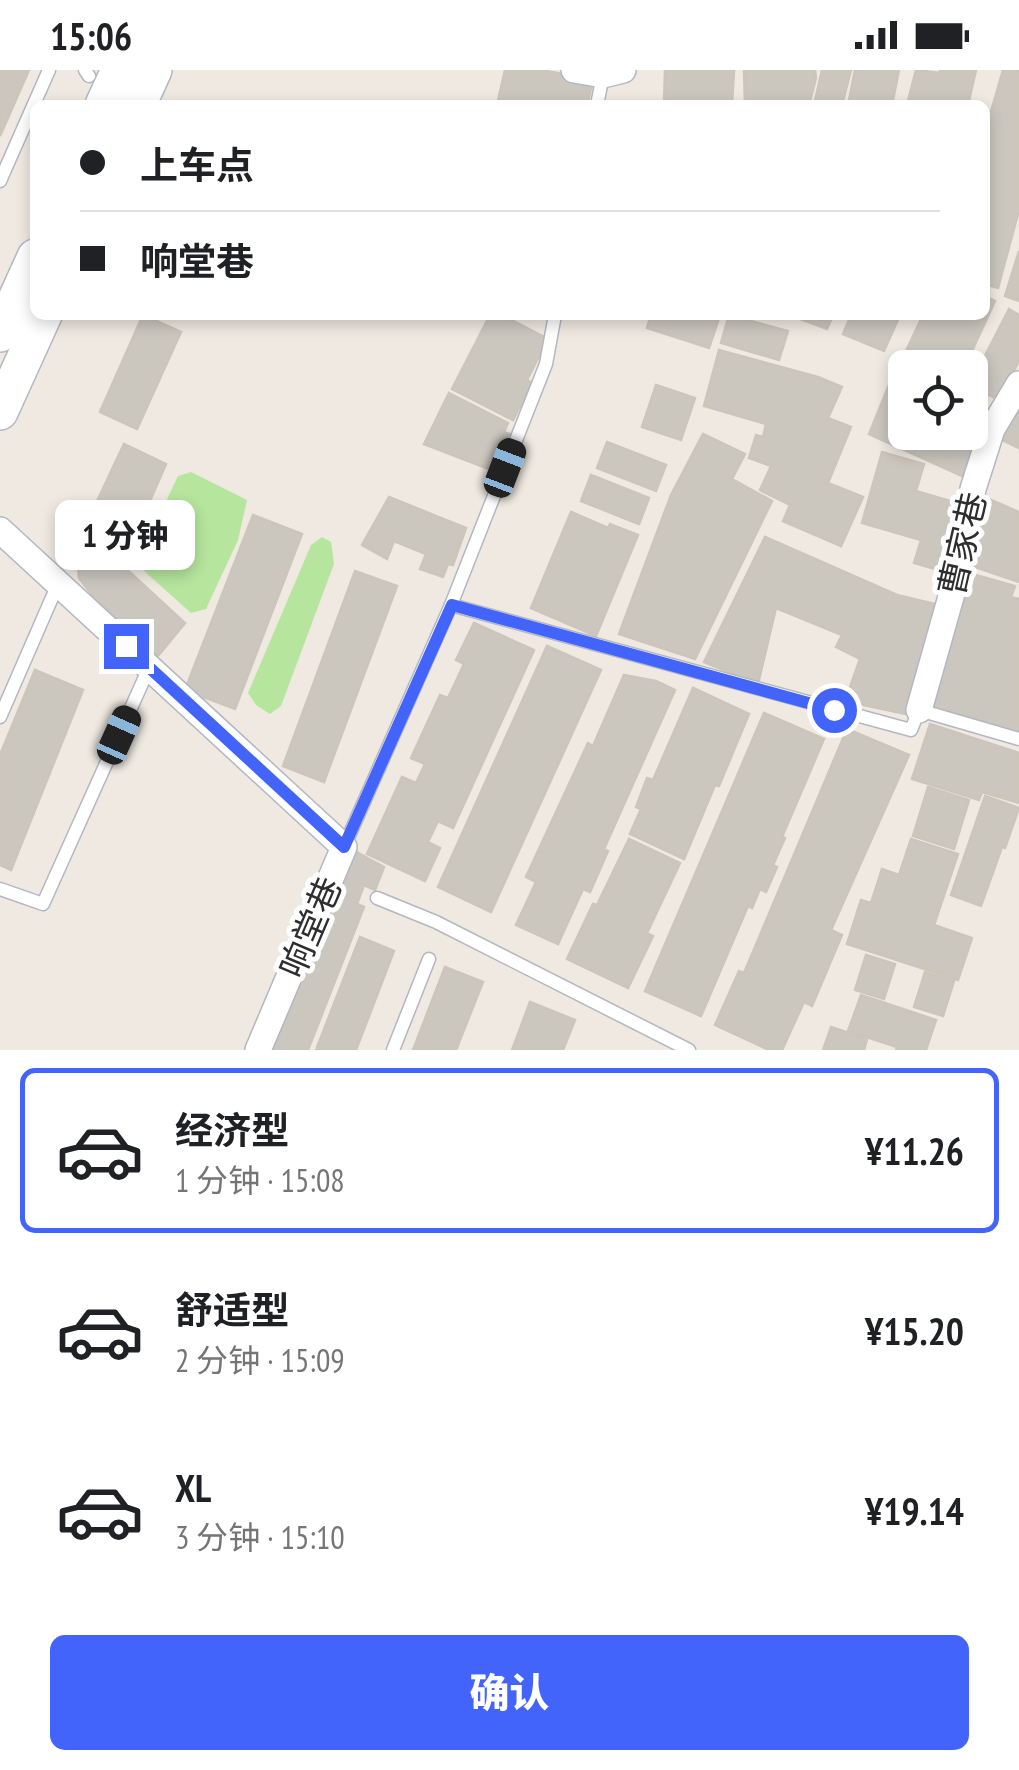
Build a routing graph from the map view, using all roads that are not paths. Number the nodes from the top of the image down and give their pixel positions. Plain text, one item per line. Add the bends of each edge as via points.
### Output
1 (49, 70) edge
2 (154, 70) edge
3 (574, 70) edge
4 (613, 72) edge
5 (36, 100) edge
6 (140, 100) edge
7 (599, 100) edge
8 (30, 113) edge
9 (0, 181) edge
10 (30, 271) edge
11 (14, 316) edge
12 (554, 320) edge
13 (1019, 384) edge
14 (0, 412) edge
15 (0, 530) edge
16 (58, 584) junction
17 (452, 605) junction
18 (149, 668) junction
19 (919, 710) junction
20 (0, 717) edge
21 (1019, 739) edge
22 (344, 847) junction
23 (0, 889) edge
24 (377, 898) dead end
25 (429, 960) dead end
26 (258, 1050) edge
27 (393, 1050) edge
28 (690, 1050) edge

1 - 5 lane
2 - 6 main road
3 - 4 street
4 - 7 lane
8 - 9 lane
10 - 11 main road
11 - 14 main road
12 - 17 lane via 546,364
13 - 19 street, 曹家巷 via 982,459
15 - 16 street, 响堂巷
16 - 18 street, 响堂巷
16 - 20 lane
17 - 19 lane via 911,730
17 - 22 lane
18 - 22 street, 响堂巷
18 - 23 lane via 42,904
19 - 21 lane
22 - 26 street, 响堂巷
24 - 28 lane
25 - 27 lane

